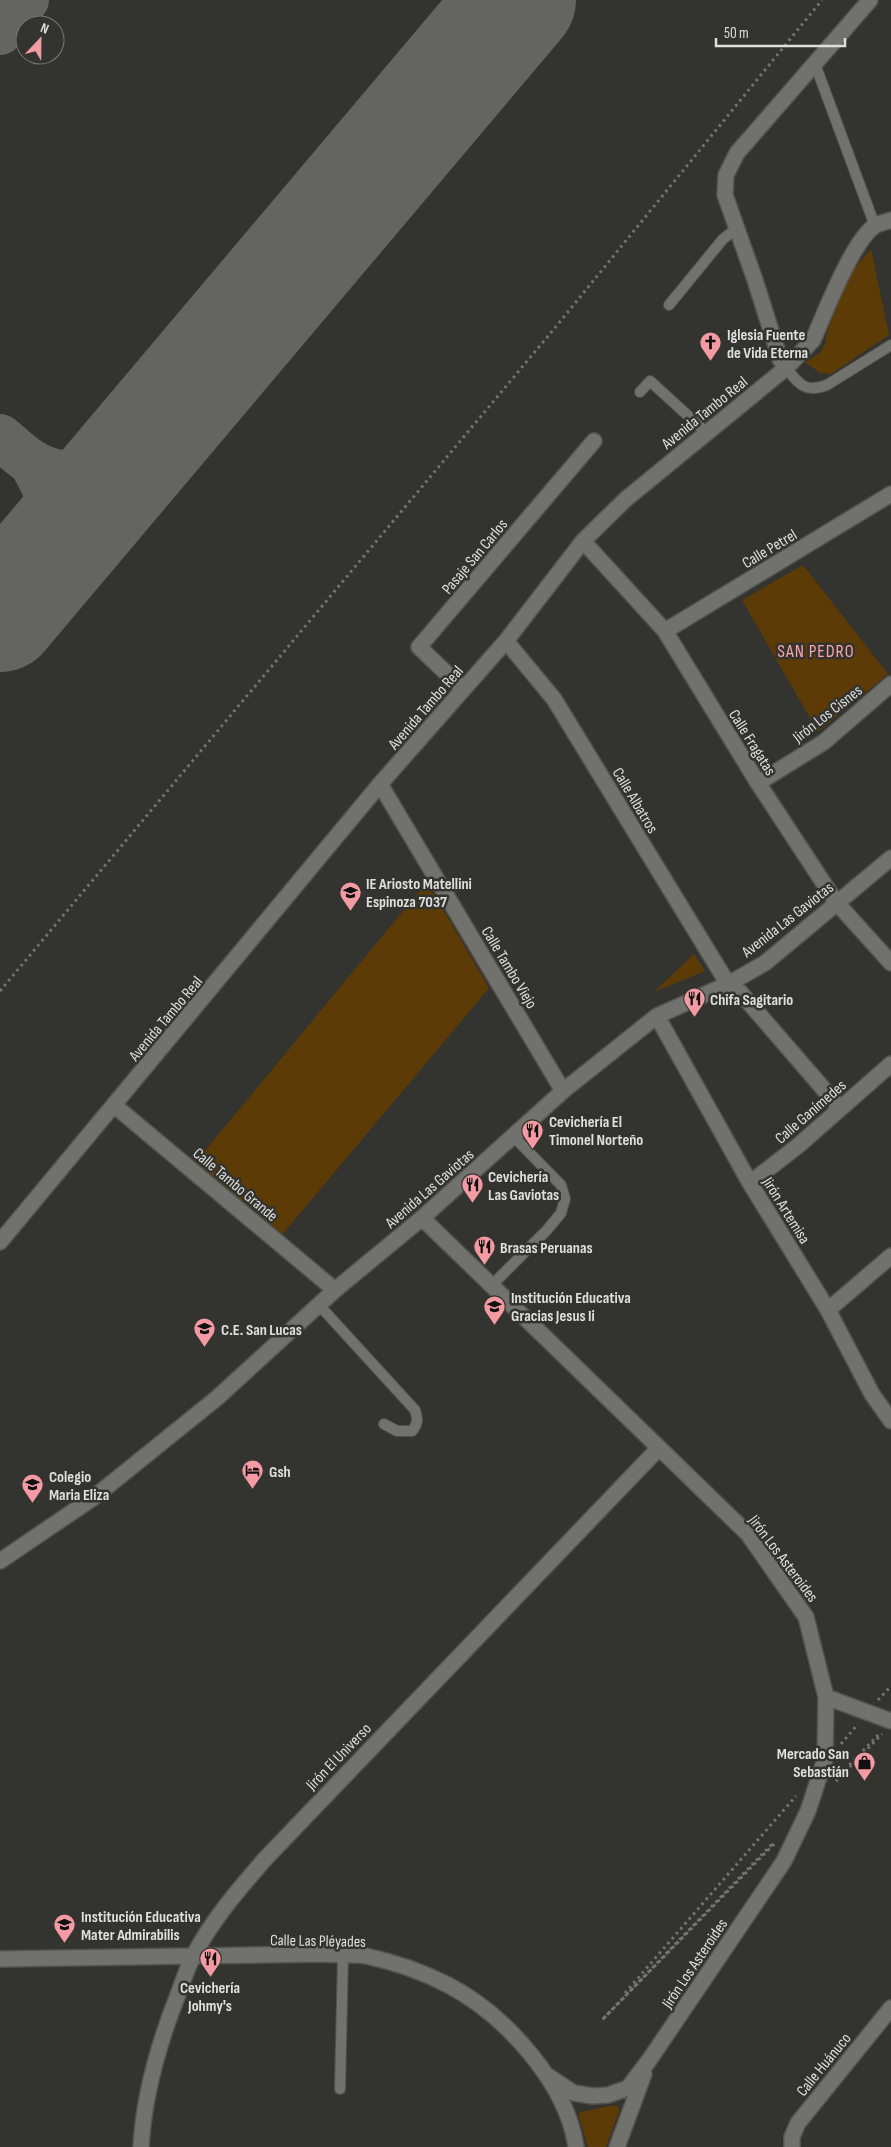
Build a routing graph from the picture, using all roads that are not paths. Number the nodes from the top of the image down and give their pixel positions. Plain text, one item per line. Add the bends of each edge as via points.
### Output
1 (870, 0) edge
2 (814, 64) junction
3 (891, 220) edge
4 (875, 226) junction
5 (736, 229) junction
6 (669, 305) dead end
7 (891, 345) edge
8 (786, 368) junction
9 (640, 392) dead end
10 (706, 433) junction
11 (594, 441) dead end
12 (891, 494) edge
13 (583, 541) junction
14 (665, 631) junction
15 (506, 641) junction
16 (891, 684) edge
17 (463, 689) junction
18 (758, 783) junction
19 (380, 784) junction
20 (891, 858) edge
21 (836, 902) junction
22 (891, 963) edge
23 (728, 984) junction
24 (657, 1016) junction
25 (891, 1064) edge
26 (563, 1090) junction
27 (115, 1106) junction
28 (840, 1108) junction
29 (514, 1136) junction
30 (750, 1183) junction
31 (422, 1218) junction
32 (0, 1242) edge
33 (891, 1256) edge
34 (492, 1285) junction
35 (336, 1290) junction
36 (319, 1305) junction
37 (828, 1310) junction
38 (891, 1421) edge
39 (384, 1424) dead end
40 (658, 1448) junction
41 (0, 1561) edge
42 (826, 1697) junction
43 (886, 1727) edge
44 (343, 1955) junction
45 (193, 1957) junction
46 (0, 1959) edge
47 (891, 2008) edge
48 (650, 2059) junction
49 (548, 2076) junction
50 (340, 2089) dead end
51 (141, 2147) edge
52 (576, 2147) edge
53 (617, 2147) edge
54 (792, 2147) edge

1 - 2 street
2 - 4 lane
2 - 5 street via 737,153 726,175 725,195
3 - 4 street, Avenida Tambo Real
4 - 8 street, Avenida Tambo Real via 857,247 845,269 813,340
5 - 6 lane via 723,239
5 - 8 street via 780,359
7 - 8 lane via 815,390 804,387
8 - 10 street, Avenida Tambo Real
9 - 10 lane via 650,381
10 - 13 street, Avenida Tambo Real via 626,499
11 - 17 street, Pasaje San Carlos via 419,647
12 - 14 street, Calle Petrel
13 - 14 street, Calle Fragatas
13 - 15 street, Avenida Tambo Real
14 - 18 street, Calle Fragatas
15 - 17 street, Avenida Tambo Real
15 - 23 street, Calle Albatros via 554,699
16 - 18 street, Jirón Los Cisnes via 824,742
17 - 19 street, Avenida Tambo Real
18 - 21 street, Calle Fragatas
19 - 26 street, Calle Tambo Viejo
19 - 27 street, Avenida Tambo Real
20 - 21 street, Avenida Las Gaviotas
21 - 22 street, Calle Fragatas
21 - 23 street, Avenida Las Gaviotas via 765,963
23 - 24 street, Avenida Las Gaviotas
23 - 28 street, Calle Albatros via 739,991
24 - 26 street, Avenida Las Gaviotas
24 - 30 street, Jirón Artemisa
25 - 28 street, Calle Ganímedes
26 - 29 street, Avenida Las Gaviotas
27 - 32 street, Avenida Tambo Real
27 - 35 street, Calle Tambo Grande
28 - 30 street, Calle Ganímedes
29 - 31 street, Avenida Las Gaviotas
29 - 34 lane via 561,1185 565,1199 561,1213 547,1230
30 - 37 street, Jirón Artemisa
31 - 34 street, Jirón Los Asteroides
31 - 35 street, Avenida Las Gaviotas
33 - 37 street
34 - 40 street, Jirón Los Asteroides
35 - 36 street, Avenida Las Gaviotas
36 - 39 lane via 415,1410 418,1418 412,1431 397,1431
36 - 41 street, Avenida Las Gaviotas via 201,1411 93,1498
37 - 38 street, Jirón Artemisa via 872,1394
40 - 42 street, Jirón Los Asteroides via 748,1534 806,1617
40 - 45 street, Jirón El Universo via 264,1858 218,1917
42 - 43 street
42 - 48 street, Jirón Los Asteroides via 825,1759 808,1811 784,1861
44 - 45 street, Calle Las Pléyades
44 - 49 street, Calle Las Pléyades via 364,1956 406,1967 449,1985 484,2008 514,2036
44 - 50 lane
45 - 46 street, Calle Las Pléyades
45 - 51 street, Jirón El Universo via 153,2070
47 - 54 street, Calle Huánuco via 798,2123 792,2136
48 - 49 street via 628,2088 608,2095 574,2093
48 - 53 street
49 - 52 street, Calle Las Pléyades via 563,2104

